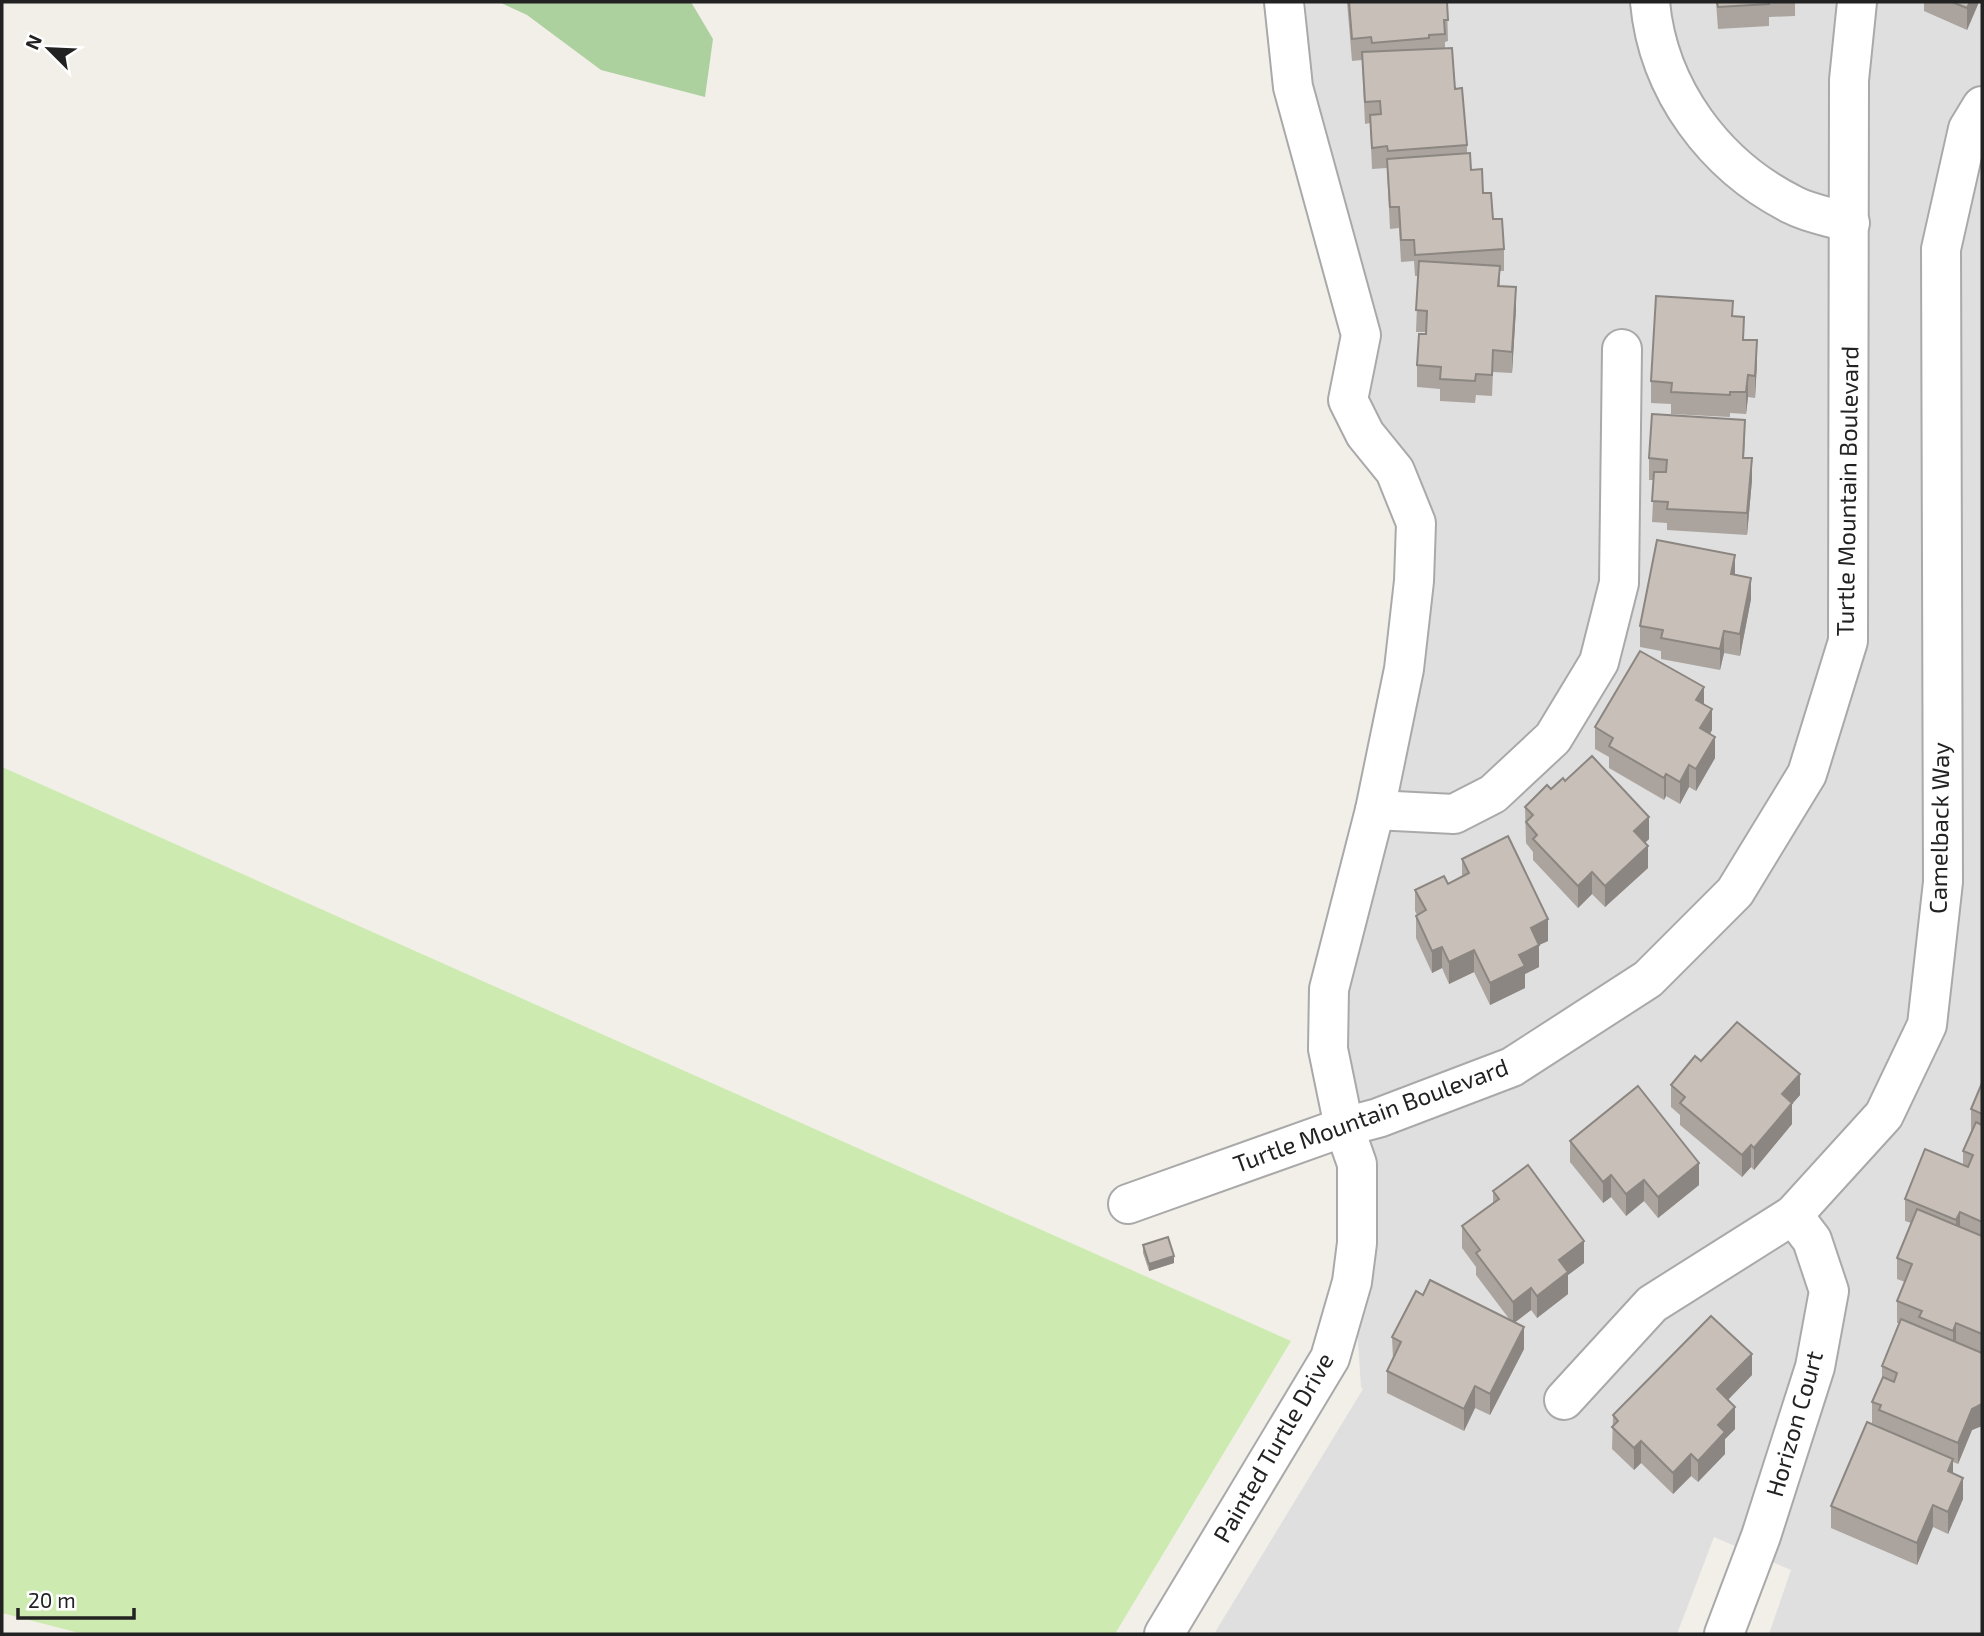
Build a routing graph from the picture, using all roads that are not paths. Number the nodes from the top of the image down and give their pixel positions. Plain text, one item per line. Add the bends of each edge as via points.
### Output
1 (1284, 2) edge
2 (1650, 2) edge
3 (1857, 2) edge
4 (1982, 106) edge
5 (1850, 223) junction
6 (1622, 349) dead end
7 (1375, 810) junction
8 (1344, 1127) junction
9 (1128, 1204) dead end
10 (1793, 1215) junction
11 (1564, 1400) dead end
12 (1164, 1634) edge
13 (1724, 1634) edge

1 - 7 street, Painted Turtle Drive via 1293,87 1361,335 1348,400 1365,434 1395,471 1416,523 1404,669
2 - 5 street via 1652,26 1678,98 1726,161 1794,206
3 - 5 street, Turtle Mountain Boulevard via 1849,79
4 - 10 street, Camelback Way via 1968,129 1941,249 1942,882 1927,1025 1885,1115
5 - 8 street, Turtle Mountain Boulevard via 1848,641 1807,774 1735,892 1648,979 1512,1067
6 - 7 street via 1619,583 1599,662 1553,738 1493,794 1454,814
7 - 8 street, Painted Turtle Drive via 1329,989 1328,1049
8 - 9 street, Turtle Mountain Boulevard
8 - 12 street, Painted Turtle Drive via 1357,1164 1357,1243 1346,1308 1330,1358
10 - 11 street, Camelback Way via 1652,1304
10 - 13 street, Horizon Court via 1812,1240 1829,1291 1815,1367

